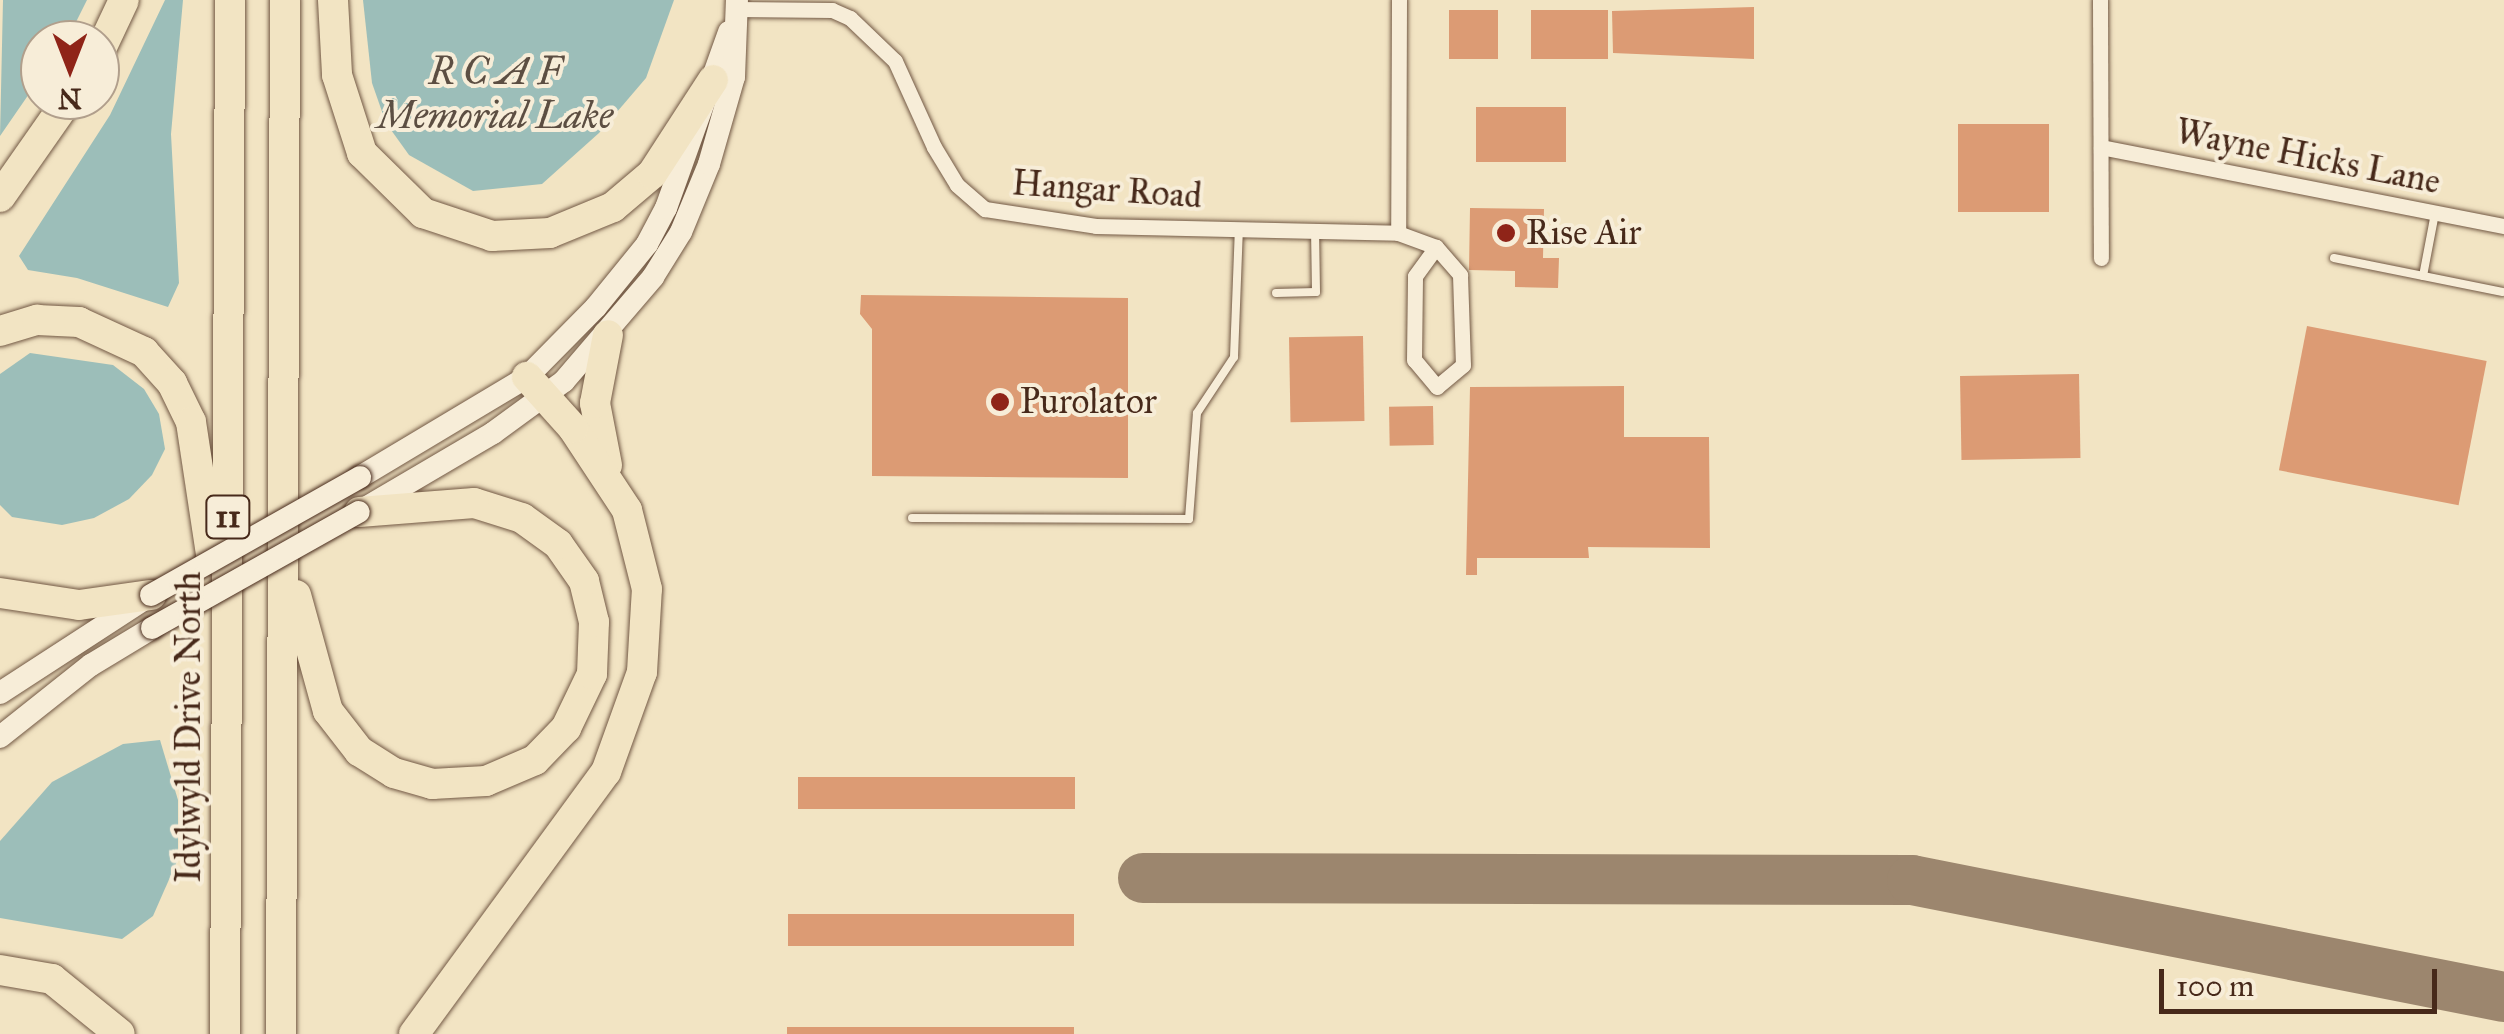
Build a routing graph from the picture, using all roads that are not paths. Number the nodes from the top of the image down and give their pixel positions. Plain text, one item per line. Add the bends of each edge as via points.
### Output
1 (230, 0) edge
2 (285, 0) edge
3 (333, 0) edge
4 (1398, 0) edge
5 (2100, 0) edge
6 (737, 5) edge
7 (713, 80) junction
8 (54, 120) edge
9 (2101, 147) junction
10 (0, 198) edge
11 (2435, 213) junction
12 (2504, 226) edge
13 (1239, 229) junction
14 (1315, 231) junction
15 (1398, 233) junction
16 (1436, 247) junction
17 (2101, 258) dead end
18 (2334, 258) dead end
19 (2423, 276) junction
20 (1276, 292) dead end
21 (2503, 292) edge
22 (0, 331) edge
23 (608, 335) junction
24 (535, 387) junction
25 (610, 477) junction
26 (359, 512) junction
27 (912, 518) dead end
28 (284, 542) junction
29 (0, 593) edge
30 (151, 595) junction
31 (227, 687) junction
32 (0, 692) edge
33 (0, 736) edge
34 (0, 970) edge
35 (120, 1034) edge
36 (226, 1034) edge
37 (281, 1034) edge
38 (414, 1034) edge

1 - 31 highway, Idylwyld Drive North / 11
2 - 28 highway, 11
3 - 7 highway via 336,76 362,153 422,213 492,236 550,233 614,208 652,174
4 - 15 street
5 - 9 street
6 - 7 main road
6 - 13 street, Hangar Road via 832,10 850,18 895,61 957,185 985,209 1096,226
6 - 23 main road via 734,77 700,187 672,247
7 - 24 main road via 690,151 647,244
8 - 10 highway
9 - 11 street, Wayne Hicks Lane
9 - 17 street
11 - 12 street, Wayne Hicks Lane
11 - 19 lane
13 - 14 street, Hangar Road
13 - 27 lane via 1234,356 1197,412 1189,519
14 - 15 street, Hangar Road
14 - 20 lane via 1316,292
15 - 16 street, Hangar Road
16 - 16 street via 1415,276 1414,360 1437,387 1463,365 1460,275
18 - 19 lane
19 - 21 lane
22 - 31 highway via 37,320 80,322 144,352 172,383 191,422 203,474
23 - 24 main road
23 - 25 highway via 595,403
24 - 25 highway
24 - 26 main road
24 - 30 main road, bridge
25 - 38 highway via 632,524 647,589 644,658 628,720 597,784
26 - 28 highway via 442,501 502,508 542,528 570,559 590,600 592,674 575,715 535,760 486,781 432,784 394,773 359,751 338,729 318,686
26 - 33 main road, bridge via 91,665
28 - 37 highway, 11
29 - 30 highway via 79,605
30 - 32 main road
31 - 36 highway, Idylwyld Drive North / 11
34 - 35 highway via 52,979

